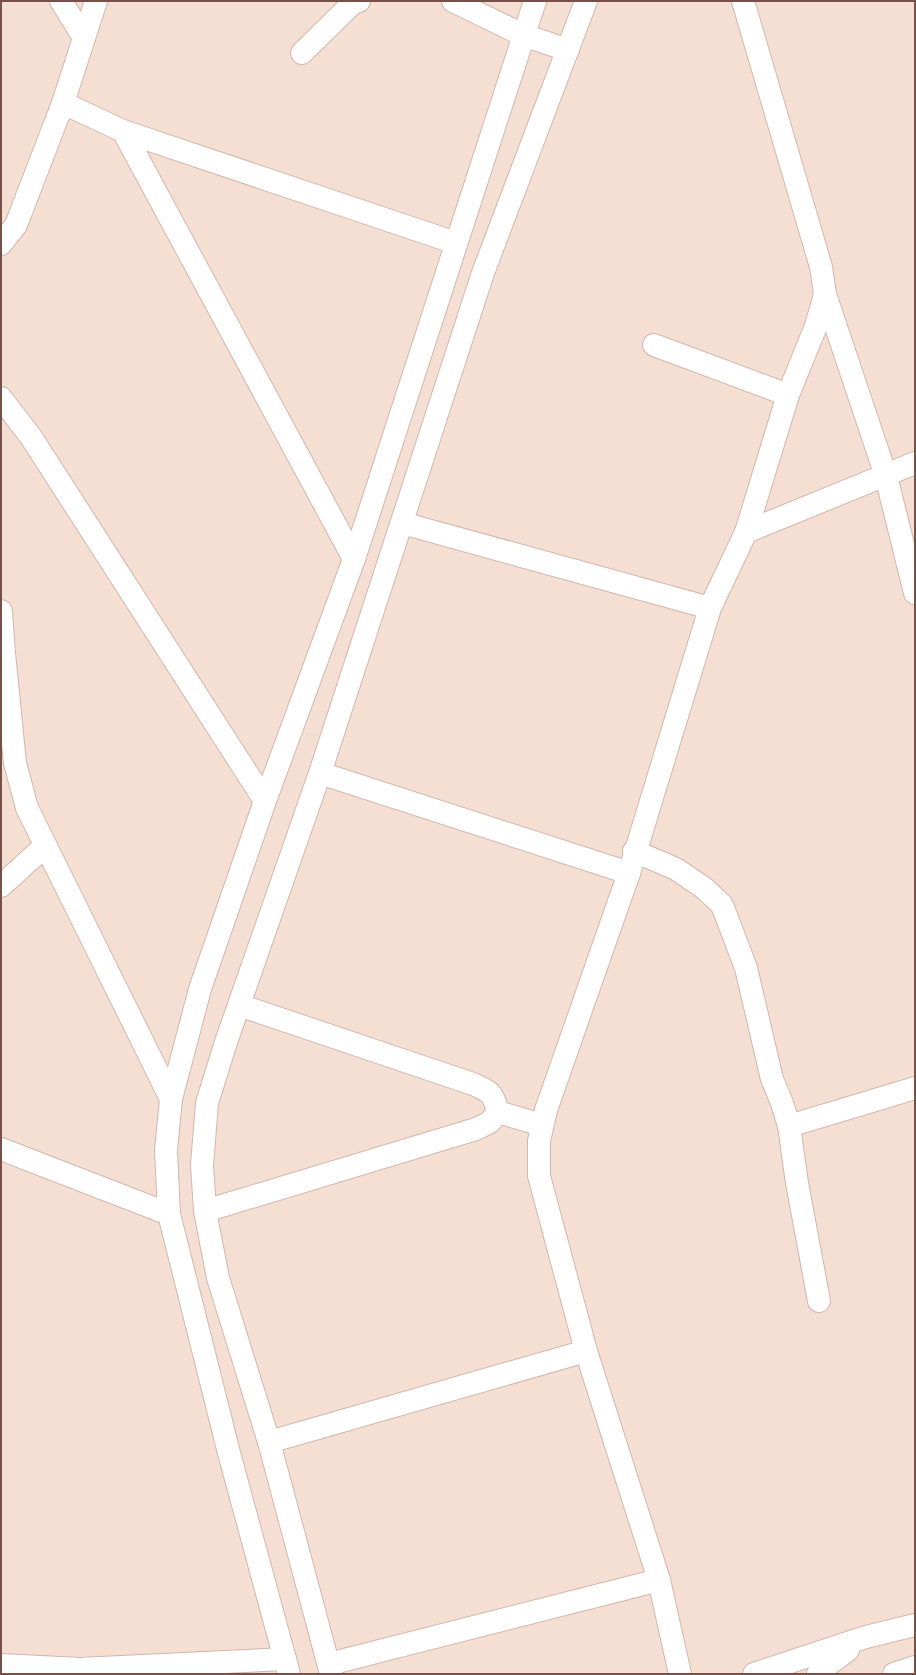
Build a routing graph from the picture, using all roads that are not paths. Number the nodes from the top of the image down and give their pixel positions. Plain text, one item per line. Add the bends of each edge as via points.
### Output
1 (61, 1) edge
2 (96, 1) edge
3 (356, 1) edge
4 (453, 1) edge
5 (535, 1) edge
6 (586, 1) edge
7 (743, 1) edge
8 (523, 35) junction
9 (84, 38) junction
10 (568, 50) junction
11 (302, 53) dead end
12 (63, 103) junction
13 (123, 131) junction
14 (456, 243) junction
15 (1, 244) edge
16 (825, 294) junction
17 (654, 345) dead end
18 (788, 395) junction
19 (1, 398) edge
20 (915, 463) edge
21 (886, 476) junction
22 (402, 523) junction
23 (746, 532) junction
24 (354, 559) junction
25 (915, 593) edge
26 (710, 608) junction
27 (1, 611) edge
28 (320, 773) junction
29 (265, 801) junction
30 (45, 846) junction
31 (634, 851) junction
32 (628, 873) junction
33 (1, 886) edge
34 (239, 1006) junction
35 (915, 1088) edge
36 (170, 1099) junction
37 (498, 1112) junction
38 (542, 1125) junction
39 (789, 1126) junction
40 (1, 1149) edge
41 (205, 1211) junction
42 (169, 1214) junction
43 (819, 1301) dead end
44 (586, 1351) junction
45 (269, 1442) junction
46 (659, 1580) junction
47 (915, 1625) edge
48 (866, 1638) junction
49 (1, 1665) edge
50 (287, 1666) edge
51 (915, 1667) edge
52 (330, 1669) edge
53 (680, 1674) edge
54 (754, 1674) edge
55 (818, 1674) edge
56 (894, 1674) edge

1 - 9 street
2 - 9 street
3 - 11 street
4 - 8 street
5 - 8 street
6 - 10 street
7 - 16 street via 821,267
8 - 10 street
8 - 14 street
9 - 12 street
10 - 22 street via 483,273
12 - 13 street
12 - 15 street via 16,225
13 - 14 street
13 - 24 street
14 - 24 street
16 - 18 street via 816,326
16 - 21 street
17 - 18 street
18 - 23 street
19 - 29 street via 31,437
20 - 21 street
21 - 23 street
21 - 25 street
22 - 26 street
22 - 28 street
23 - 26 street
24 - 29 street
26 - 31 street
27 - 30 street via 15,763 27,808
28 - 32 street
28 - 34 street
29 - 36 street via 200,988
30 - 33 street
30 - 36 street
31 - 32 street
31 - 39 street via 676,870 704,888 722,905 746,968 772,1079
32 - 38 street
34 - 37 street via 473,1084 494,1097
34 - 41 street via 207,1103 202,1165
35 - 39 street
36 - 42 street via 166,1150
37 - 38 street
37 - 41 street via 490,1122 476,1129
38 - 44 street via 539,1141 539,1176
39 - 43 street
40 - 42 street
41 - 45 street via 218,1278
42 - 50 street via 229,1453
44 - 45 street
44 - 46 street
45 - 52 street
46 - 52 street
46 - 53 street
47 - 48 street
48 - 54 street
48 - 55 street
49 - 50 street via 80,1669
51 - 56 street

